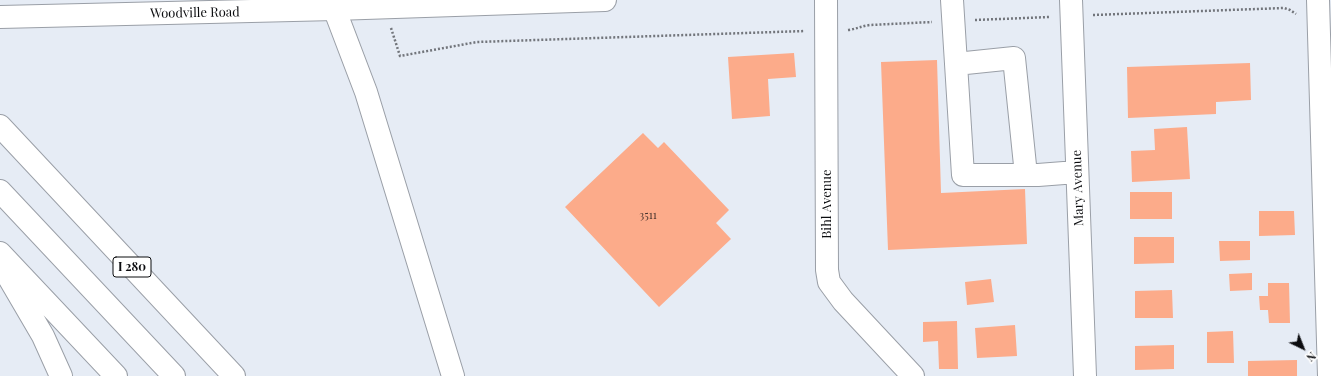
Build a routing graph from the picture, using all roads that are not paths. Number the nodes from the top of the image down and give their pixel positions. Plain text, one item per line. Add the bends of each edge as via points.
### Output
1 (605, 0) edge
2 (826, 0) edge
3 (952, 0) edge
4 (1318, 0) edge
5 (333, 5) edge
6 (1072, 8) edge
7 (0, 17) edge
8 (956, 64) junction
9 (0, 126) edge
10 (1077, 172) junction
11 (1026, 175) junction
12 (0, 190) edge
13 (0, 253) edge
14 (0, 263) edge
15 (60, 376) edge
16 (116, 376) edge
17 (174, 376) edge
18 (234, 376) edge
19 (453, 376) edge
20 (913, 376) edge
21 (1085, 376) edge
22 (1329, 376) edge

1 - 5 main road, Woodville Road via 384,8
2 - 20 main road, Bihl Avenue via 829,282 843,301
3 - 8 main road
4 - 22 main road
5 - 7 main road, Woodville Road
5 - 19 main road via 366,92
6 - 10 main road, Mary Avenue
8 - 11 main road via 963,175
8 - 11 main road via 1014,58
9 - 18 main road, I 280
10 - 11 main road
10 - 21 main road, Mary Avenue
12 - 17 main road
13 - 16 main road
14 - 15 main road via 43,336

